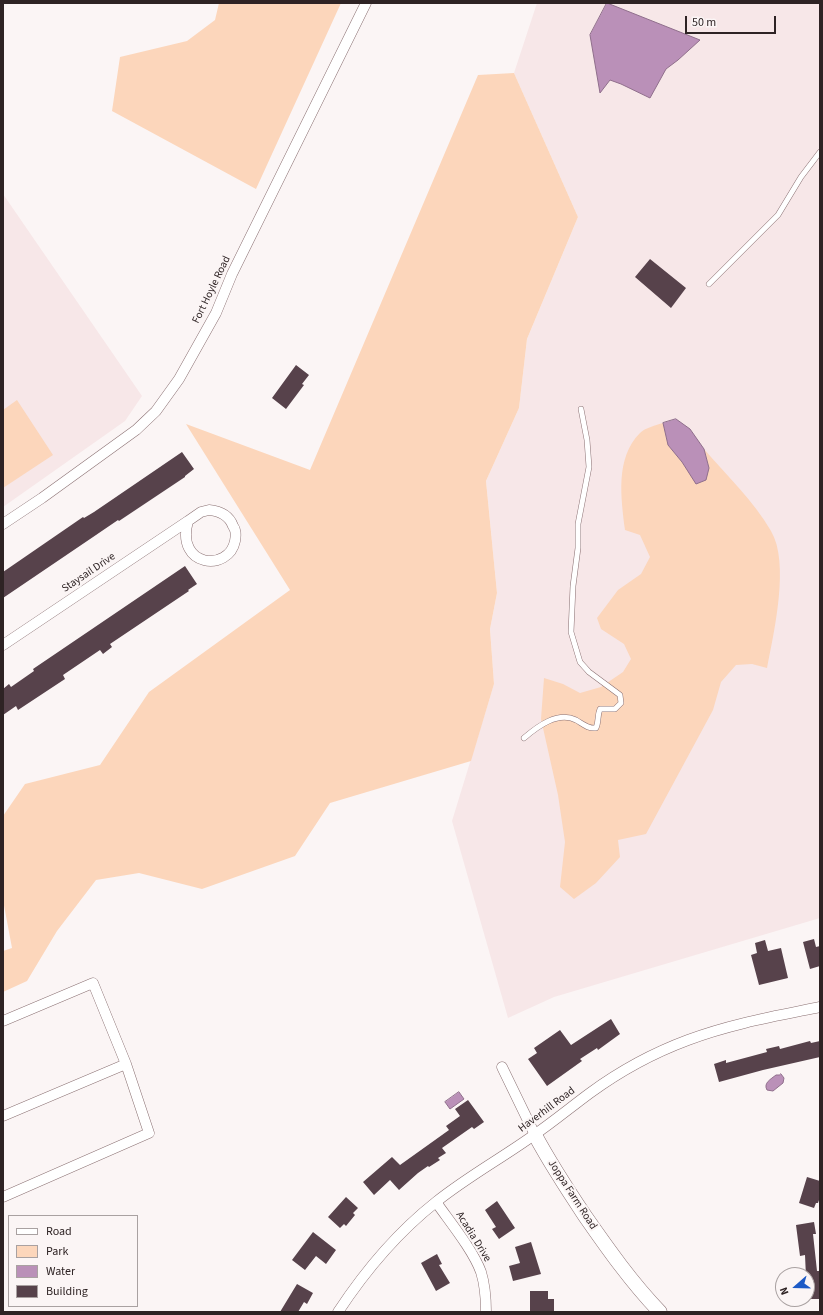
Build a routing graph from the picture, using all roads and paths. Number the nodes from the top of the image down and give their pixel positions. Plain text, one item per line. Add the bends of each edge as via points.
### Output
1 (366, 3) edge
2 (820, 152) edge
3 (708, 284) dead end
4 (581, 409) dead end
5 (188, 521) junction
6 (3, 524) edge
7 (3, 645) edge
8 (524, 738) dead end
9 (820, 1007) edge
10 (3, 1021) edge
11 (126, 1064) junction
12 (502, 1067) dead end
13 (3, 1116) edge
14 (535, 1135) junction
15 (3, 1197) edge
16 (436, 1202) junction
17 (338, 1312) edge
18 (486, 1312) edge
19 (660, 1312) edge

1 - 6 street, Fort Hoyle Road via 232,274 216,313 179,379 156,410 136,430
2 - 3 lane via 778,215
4 - 8 lane via 589,467 578,524 571,632 580,662 620,695 621,704 614,709 600,709 596,728 570,717 558,717 533,730
5 - 5 street, Staysail Drive via 209,510 224,515 230,520 235,532 230,552 224,557 207,561 192,553 185,538
5 - 7 street, Staysail Drive
9 - 14 street, Haverhill Road via 718,1030 657,1053 590,1093
10 - 11 street via 93,983
11 - 13 street
11 - 15 street via 149,1133
12 - 14 street, Joppa Farm Road
14 - 16 street, Haverhill Road
14 - 19 street, Joppa Farm Road via 547,1158 603,1242
16 - 17 street, Haverhill Road via 377,1260
16 - 18 street, Acadia Drive via 473,1255 481,1271

